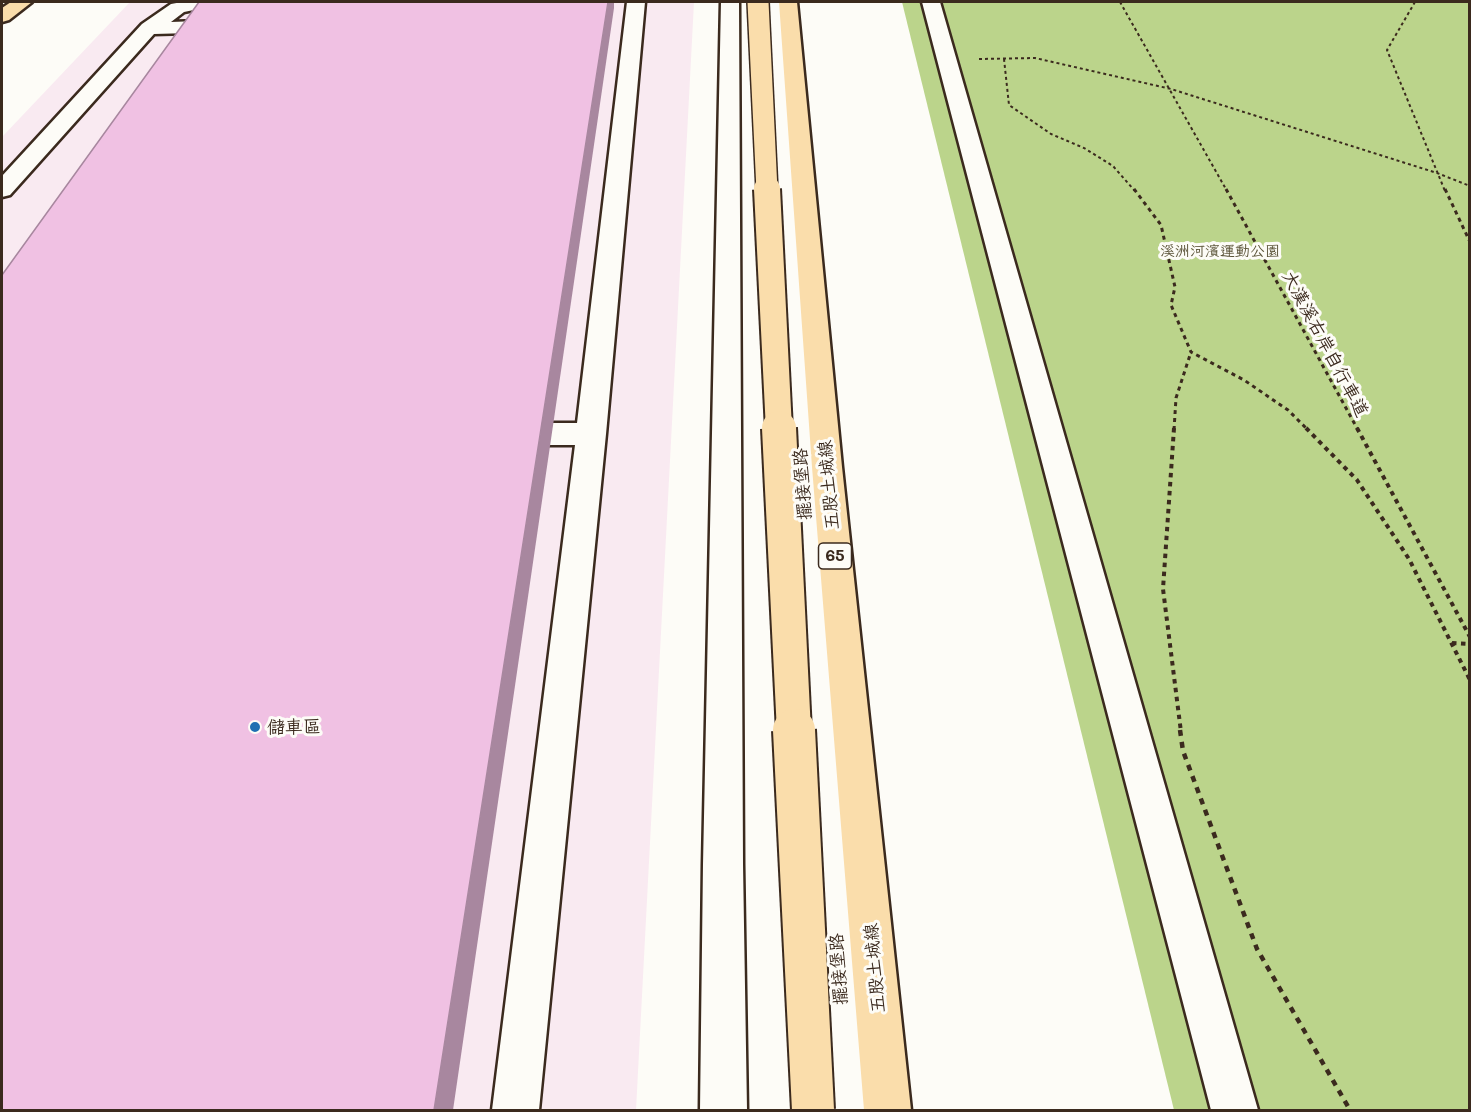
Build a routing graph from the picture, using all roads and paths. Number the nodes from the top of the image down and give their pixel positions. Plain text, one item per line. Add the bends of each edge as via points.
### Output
1 (23, 2) edge
2 (206, 2) edge
3 (730, 2) edge
4 (758, 2) edge
5 (771, 2) edge
6 (788, 2) edge
7 (931, 2) edge
8 (1120, 2) edge
9 (1415, 2) edge
10 (628, 12) edge
11 (2, 16) edge
12 (244, 26) edge
13 (149, 28) junction
14 (975, 59) dead end
15 (1004, 59) junction
16 (1171, 89) junction
17 (729, 152) junction
18 (781, 152) junction
19 (1437, 173) junction
20 (1470, 186) edge
21 (2, 189) edge
22 (1470, 242) edge
23 (1191, 352) junction
24 (591, 434) junction
25 (485, 435) edge
26 (1470, 638) edge
27 (1452, 643) junction
28 (1470, 644) edge
29 (1470, 680) edge
30 (515, 1110) edge
31 (724, 1110) edge
32 (813, 1110) edge
33 (849, 1110) edge
34 (888, 1110) edge
35 (1235, 1110) edge
36 (1350, 1110) edge

1 - 11 main road
2 - 13 street via 178,9
3 - 17 street
4 - 32 main road, bridge
5 - 18 street, 擺接堡路
6 - 34 main road, 五股土城線 / 65 via 828,479
7 - 35 street
8 - 16 path, 大漢溪右岸自行車道
9 - 19 path via 1387,50
10 - 24 street
12 - 13 street
13 - 21 street
14 - 15 path
15 - 16 path via 1035,58
15 - 23 path via 1010,105 1051,134 1113,166 1161,225 1175,287 1171,305
16 - 19 path
16 - 26 path, 大漢溪右岸自行車道
17 - 18 street
17 - 31 street
18 - 33 street, 擺接堡路
19 - 20 path
19 - 22 path
23 - 27 path via 1244,380 1288,410 1357,480 1409,559
23 - 36 path via 1176,398 1163,589 1183,751 1257,949
24 - 25 street
24 - 30 street
27 - 28 path
27 - 29 path

